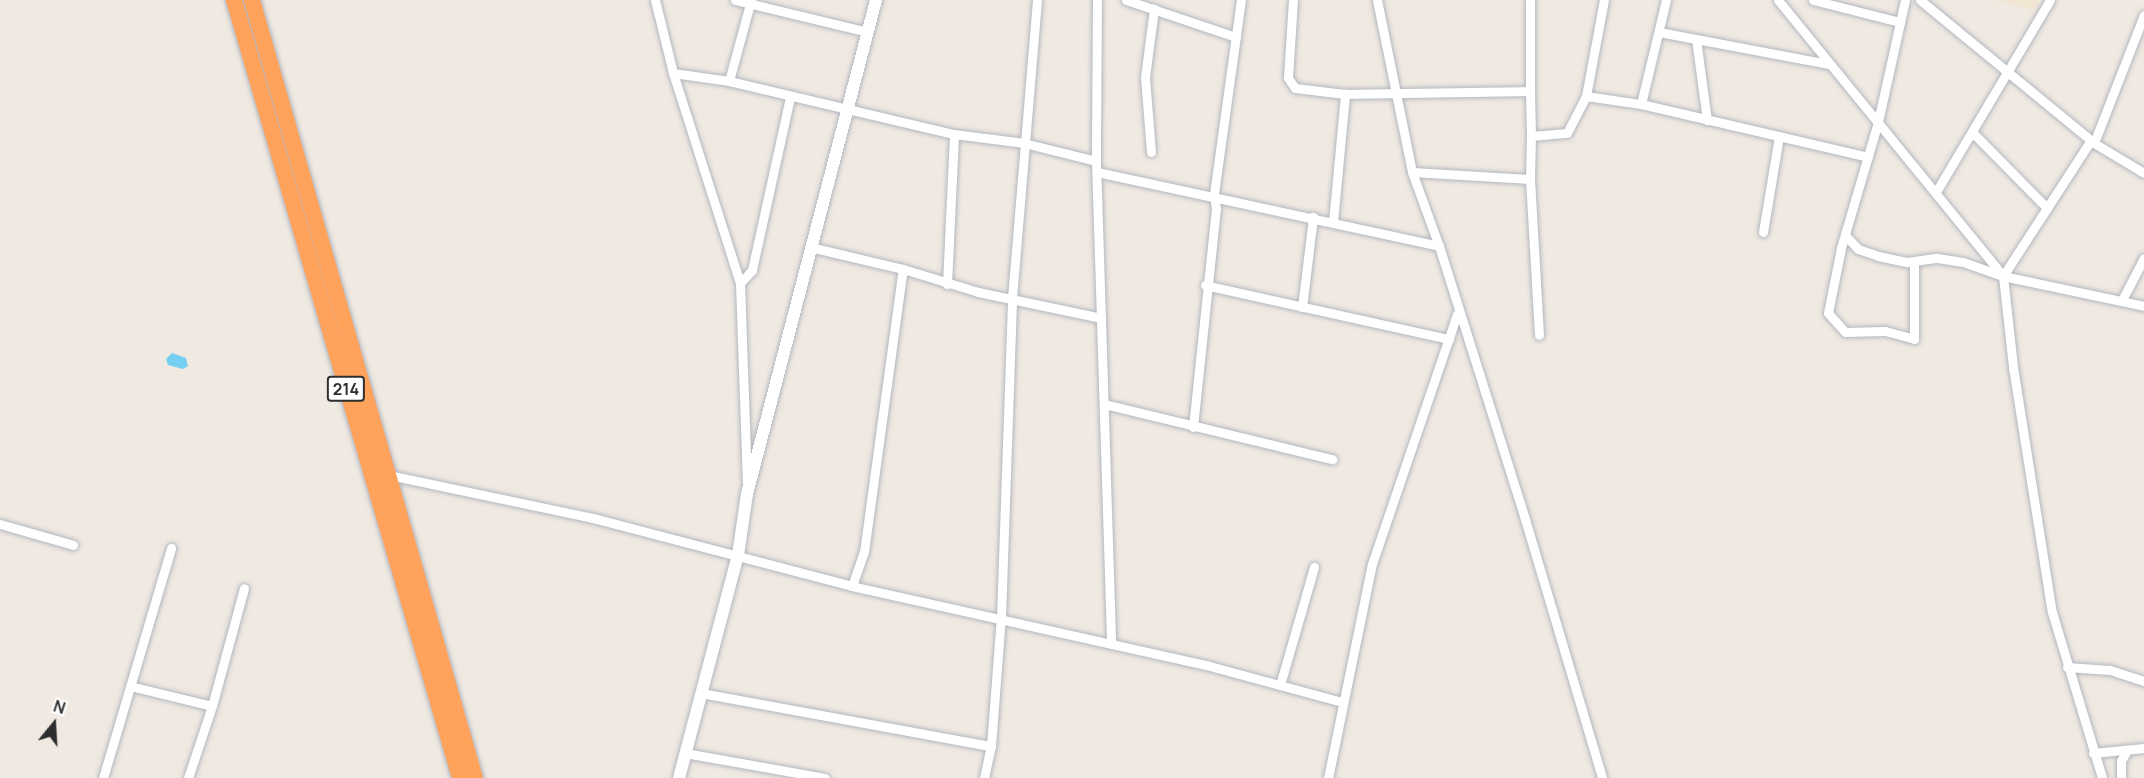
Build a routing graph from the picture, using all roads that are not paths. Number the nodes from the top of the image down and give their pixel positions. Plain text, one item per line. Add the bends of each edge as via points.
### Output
1 (234, 0) edge
2 (252, 0) edge
3 (655, 0) edge
4 (735, 0) edge
5 (876, 0) edge
6 (1037, 0) edge
7 (1097, 0) edge
8 (1126, 0) edge
9 (1241, 0) edge
10 (1293, 0) edge
11 (1377, 0) edge
12 (1530, 0) edge
13 (1604, 0) edge
14 (1666, 0) edge
15 (1778, 0) edge
16 (1813, 0) edge
17 (1905, 0) edge
18 (1920, 0) edge
19 (2050, 0) edge
20 (750, 2) edge
21 (1154, 9) junction
22 (2144, 15) edge
23 (1900, 22) junction
24 (868, 32) junction
25 (1659, 32) junction
26 (1236, 37) junction
27 (1696, 39) junction
28 (1829, 64) junction
29 (2007, 72) junction
30 (673, 73) junction
31 (729, 81) junction
32 (1530, 91) junction
33 (1394, 92) junction
34 (1345, 94) junction
35 (1586, 96) junction
36 (790, 97) junction
37 (1641, 104) junction
38 (847, 109) junction
39 (1707, 120) junction
40 (1878, 122) junction
41 (1972, 132) junction
42 (954, 134) junction
43 (1532, 136) junction
44 (1779, 136) junction
45 (2092, 141) junction
46 (1024, 142) junction
47 (1151, 152) dead end
48 (1868, 157) junction
49 (1096, 161) junction
50 (1097, 172) junction
51 (1412, 172) junction
52 (2144, 173) edge
53 (1530, 179) junction
54 (1936, 192) junction
55 (1214, 194) junction
56 (2047, 208) junction
57 (1313, 217) junction
58 (1333, 222) junction
59 (1763, 232) dead end
60 (1845, 235) junction
61 (1439, 246) junction
62 (810, 248) junction
63 (2144, 258) edge
64 (1914, 262) junction
65 (903, 269) junction
66 (2003, 276) junction
67 (740, 284) junction
68 (947, 284) junction
69 (1205, 285) junction
70 (1012, 298) junction
71 (2122, 300) junction
72 (2144, 306) edge
73 (1302, 307) junction
74 (1457, 314) junction
75 (1101, 318) junction
76 (1539, 335) dead end
77 (1449, 339) junction
78 (1104, 404) junction
79 (1193, 427) junction
80 (1332, 459) dead end
81 (389, 475) junction
82 (747, 494) junction
83 (0, 524) edge
84 (73, 545) dead end
85 (171, 548) dead end
86 (738, 555) junction
87 (1314, 567) dead end
88 (852, 586) junction
89 (244, 588) dead end
90 (1001, 617) junction
91 (1112, 644) junction
92 (2067, 667) junction
93 (2144, 681) edge
94 (1280, 685) junction
95 (130, 686) junction
96 (700, 693) junction
97 (1342, 702) junction
98 (212, 706) junction
99 (991, 746) junction
100 (2144, 748) edge
101 (2127, 750) junction
102 (685, 753) junction
103 (2093, 753) junction
104 (103, 778) edge
105 (188, 778) edge
106 (459, 778) edge
107 (475, 778) edge
108 (679, 778) edge
109 (825, 778) edge
110 (984, 778) edge
111 (1328, 778) edge
112 (1602, 778) edge
113 (2102, 778) edge
114 (2121, 778) edge

1 - 106 highway, 214
2 - 81 highway, 214
3 - 30 street
4 - 20 street
5 - 24 street
6 - 46 street
7 - 49 street
8 - 21 street
9 - 26 street
10 - 34 street via 1288,78 1295,88
11 - 33 street
12 - 32 street
13 - 35 street
14 - 25 street
15 - 28 street
16 - 23 street
17 - 23 street
18 - 29 street
19 - 29 street
20 - 24 street
20 - 31 street
21 - 26 street
21 - 47 street via 1145,77
22 - 45 street
23 - 40 street
24 - 38 street
25 - 27 street
25 - 37 street
26 - 55 street
27 - 28 street
27 - 39 street
28 - 40 street
29 - 41 street
29 - 45 street
30 - 31 street
30 - 67 street
31 - 36 street
32 - 33 street
32 - 43 street
33 - 34 street
33 - 51 street
34 - 58 street
35 - 37 street
35 - 43 street via 1567,133
36 - 38 street
36 - 67 street via 752,270
37 - 39 street
38 - 42 street
38 - 62 street
39 - 44 street
40 - 48 street
40 - 54 street
41 - 54 street
41 - 56 street
42 - 46 street
42 - 68 street
43 - 53 street
44 - 48 street
44 - 59 street
45 - 52 street
45 - 56 street
46 - 49 street
46 - 70 street
48 - 60 street
49 - 50 street
50 - 55 street
50 - 75 street
51 - 53 street
51 - 61 street
53 - 76 street
54 - 66 street
55 - 57 street
55 - 69 street via 1216,209
56 - 66 street
57 - 58 street
57 - 73 street
58 - 61 street
60 - 64 street via 1858,249
60 - 64 street via 1828,313 1845,332 1885,331 1914,339
61 - 74 street
62 - 65 street
62 - 82 street
63 - 71 street
64 - 66 street via 1945,259 1984,267
65 - 68 street
65 - 88 street via 864,552
66 - 71 street
66 - 92 street via 2052,612
67 - 82 street
68 - 70 street
69 - 73 street
69 - 79 street
70 - 75 street
70 - 90 street
71 - 72 street
73 - 77 street
74 - 77 street
74 - 112 street via 1522,509
75 - 78 street
77 - 97 street via 1372,564
78 - 79 street
78 - 91 street
79 - 80 street
81 - 86 street via 593,518
81 - 107 highway, 214
82 - 86 street
83 - 84 street
85 - 95 street
86 - 88 street
86 - 96 street
87 - 94 street
88 - 90 street
89 - 98 street
90 - 91 street
90 - 99 street
91 - 94 street
92 - 93 street via 2110,670
92 - 103 street
94 - 97 street
95 - 98 street
95 - 104 street
96 - 99 street
96 - 102 street
97 - 111 street
98 - 105 street
99 - 110 street
100 - 101 street
101 - 103 street
101 - 114 street via 2121,761
102 - 108 street
102 - 109 street
103 - 113 street

